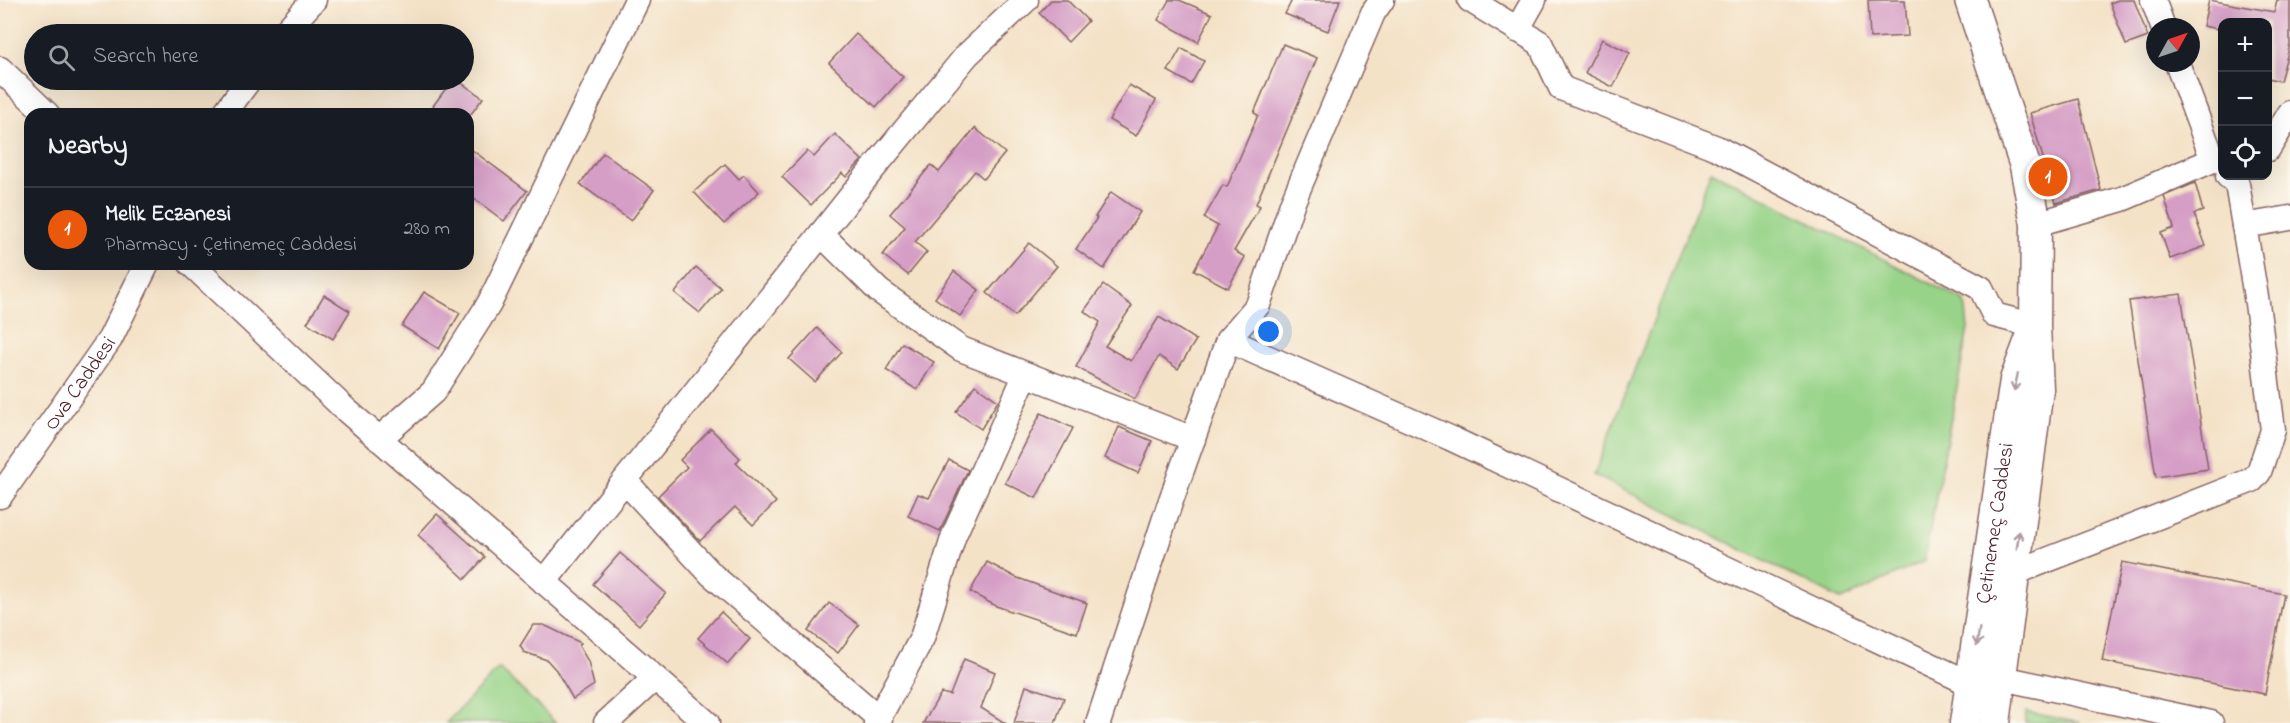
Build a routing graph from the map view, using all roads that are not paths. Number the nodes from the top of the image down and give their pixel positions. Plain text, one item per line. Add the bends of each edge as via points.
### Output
1 (303, 0) edge
2 (314, 0) edge
3 (637, 0) edge
4 (1026, 0) edge
5 (1382, 0) edge
6 (1470, 0) edge
7 (1534, 0) edge
8 (1970, 0) edge
9 (2153, 0) edge
10 (2160, 18) edge
11 (290, 24) edge
12 (292, 24) edge
13 (1517, 30) junction
14 (0, 69) edge
15 (2181, 72) edge
16 (242, 90) edge
17 (40, 108) edge
18 (228, 108) edge
19 (2290, 113) edge
20 (2272, 142) edge
21 (2218, 150) edge
22 (2218, 176) edge
23 (2231, 180) edge
24 (2290, 218) edge
25 (2036, 224) junction
26 (2244, 226) junction
27 (821, 234) junction
28 (144, 270) edge
29 (197, 270) edge
30 (2035, 326) junction
31 (1228, 340) junction
32 (1025, 376) junction
33 (379, 438) junction
34 (1193, 439) junction
35 (626, 481) junction
36 (0, 496) edge
37 (2014, 573) junction
38 (544, 582) junction
39 (655, 678) junction
40 (2002, 678) junction
41 (1971, 684) junction
42 (878, 721) edge
43 (606, 723) edge
44 (707, 723) edge
45 (1098, 723) edge
46 (1965, 723) edge
47 (1995, 723) edge
48 (2211, 723) edge

1 - 11 street
2 - 12 street
3 - 33 street via 489,304 433,392
4 - 27 street via 967,55
5 - 31 street via 1292,204 1258,305
6 - 13 street
7 - 13 street
8 - 25 main road, Çetinemeç Caddesi via 2025,166
9 - 10 street
13 - 30 street via 1540,43 1561,88 1717,148 1981,288 1994,315
14 - 17 street
15 - 21 street
16 - 18 street
19 - 20 street
22 - 25 street
23 - 26 street
24 - 26 street
25 - 30 main road, Çetinemeç Caddesi
26 - 37 street via 2273,430 2259,472 2252,480
27 - 32 street via 879,291 961,349
27 - 35 street
28 - 36 street, Ova Caddesi via 110,339
29 - 33 street
37 -> 30 main road, Çetinemeç Caddesi via 2038,389
30 -> 41 main road, Çetinemeç Caddesi via 2015,380
31 - 34 street
31 - 41 street via 1450,438
32 - 34 street
32 - 42 street via 954,535 922,638
33 - 38 street
34 - 45 street
35 - 38 street
35 - 42 street via 712,575
37 - 40 main road, Çetinemeç Caddesi
38 - 39 street
39 - 43 street
39 - 44 street
40 - 47 main road, Çetinemeç Caddesi
40 - 48 street
41 - 46 main road, Çetinemeç Caddesi

